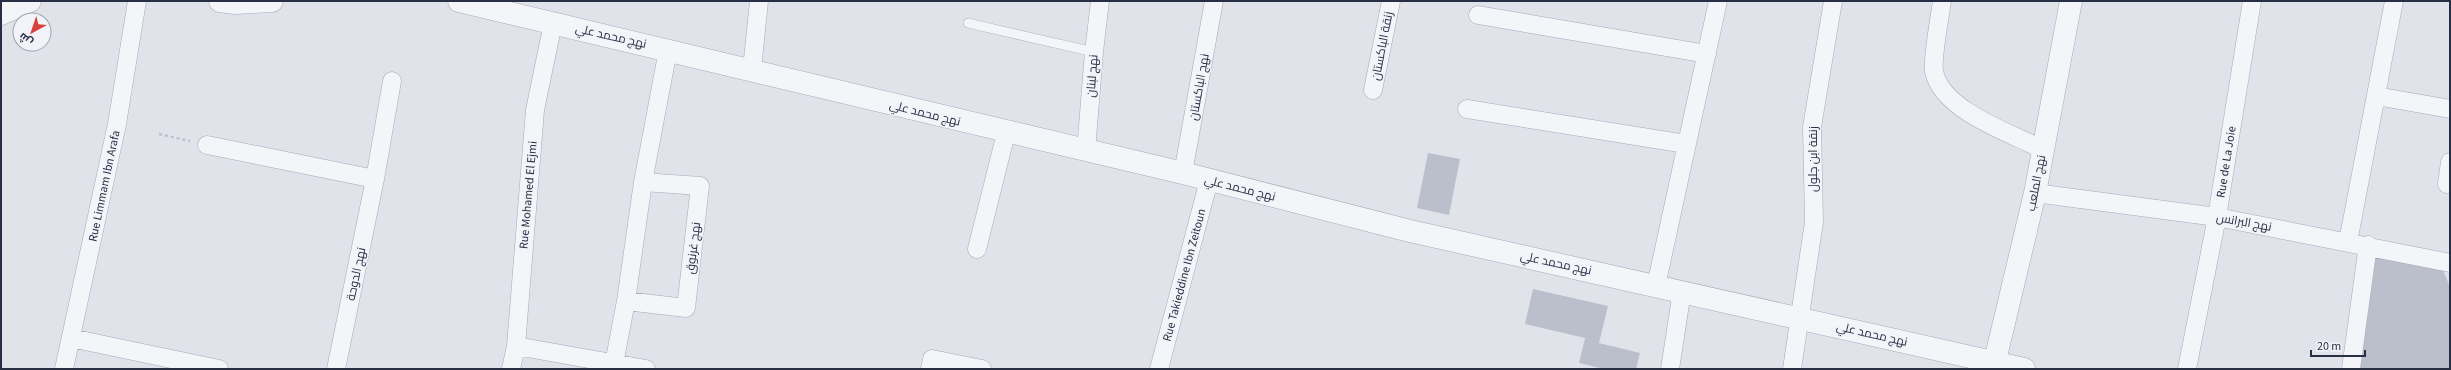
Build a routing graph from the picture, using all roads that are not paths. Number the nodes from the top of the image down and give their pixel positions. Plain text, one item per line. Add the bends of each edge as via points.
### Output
1 (30, 1) edge
2 (137, 1) edge
3 (220, 1) edge
4 (272, 1) edge
5 (459, 1) edge
6 (759, 1) edge
7 (1100, 1) edge
8 (1214, 1) edge
9 (1391, 1) edge
10 (1718, 1) edge
11 (1833, 1) edge
12 (1942, 1) edge
13 (2071, 1) edge
14 (2252, 1) edge
15 (2394, 1) edge
16 (1, 14) edge
17 (1478, 15) dead end
18 (553, 23) junction
19 (968, 23) dead end
20 (668, 50) junction
21 (1094, 52) junction
22 (1707, 54) junction
23 (752, 69) junction
24 (392, 81) dead end
25 (1373, 90) dead end
26 (2376, 96) junction
27 (1467, 109) dead end
28 (2450, 109) edge
29 (1006, 133) junction
30 (1686, 144) junction
31 (207, 145) road end
32 (2042, 149) junction
33 (1086, 151) junction
34 (2450, 162) edge
35 (1183, 173) junction
36 (375, 179) junction
37 (1209, 180) junction
38 (643, 182) junction
39 (2447, 184) dead end
40 (2035, 193) junction
41 (2217, 217) junction
42 (2348, 242) junction
43 (2368, 246) junction
44 (977, 249) dead end
45 (2450, 263) edge
46 (1656, 286) junction
47 (1682, 291) junction
48 (626, 301) junction
49 (1801, 318) junction
50 (71, 338) junction
51 (516, 346) junction
52 (614, 364) junction
53 (1993, 366) edge
54 (64, 369) edge
55 (219, 369) edge
56 (336, 369) edge
57 (511, 369) edge
58 (646, 369) edge
59 (930, 369) edge
60 (982, 369) edge
61 (1158, 369) edge
62 (1670, 369) edge
63 (1792, 369) edge
64 (2024, 369) edge
65 (2187, 369) edge
66 (2350, 369) edge

1 - 16 street
2 - 50 street, Rue Limmam Ibn Arafa via 117,124
3 - 4 street
5 - 18 street, نهج محمد علي
6 - 23 street
7 - 21 street, نهج لبنان
8 - 35 street, نهج الباكستان
9 - 25 street, زنقة الباكستان
10 - 22 street
11 - 49 street, زنقة ابن جلول via 1812,127 1814,222
12 - 32 street via 1934,70 1945,93 1975,117
13 - 32 street, نهج الملعب
14 - 41 street, Rue de La Joie
15 - 26 street
17 - 22 street
18 - 20 street, نهج محمد علي
18 - 51 street, Rue Mohamed El Ejmi via 535,110
19 - 21 lane
20 - 23 street, نهج محمد علي
20 - 38 street
21 - 33 street, نهج لبنان
22 - 30 street
23 - 29 street, نهج محمد علي
24 - 36 street, نهج الدوحة
26 - 28 street
26 - 42 street
27 - 30 street
29 - 33 street, نهج محمد علي
29 - 44 street
30 - 46 street
31 - 36 street
32 - 40 street, نهج الملعب
33 - 35 street, نهج محمد علي
34 - 39 street
35 - 37 street, نهج محمد علي
36 - 56 street, نهج الدوحة
37 - 46 street, نهج محمد علي via 1410,231
37 - 61 street, Rue Takieddine Ibn Zeitoun
38 - 48 street
38 - 48 street, نهج غرنوق via 700,186 686,308
40 - 41 street, نهج البرانس
40 - 53 street, نهج الملعب
41 - 42 street, نهج البرانس
41 - 65 street, Rue de La Joie
42 - 43 street, نهج البرانس
43 - 45 street, نهج البرانس
43 - 66 street
46 - 47 street, نهج محمد علي
47 - 49 street, نهج محمد علي
47 - 62 street
48 - 52 street
49 - 53 street, نهج محمد علي
49 - 63 street, زنقة ابن جلول
50 - 54 street, Rue Limmam Ibn Arafa
50 - 55 street
51 - 52 street
51 - 57 street, Rue Mohamed El Ejmi
52 - 58 street
53 - 64 street, نهج محمد علي
59 - 60 street via 932,359

